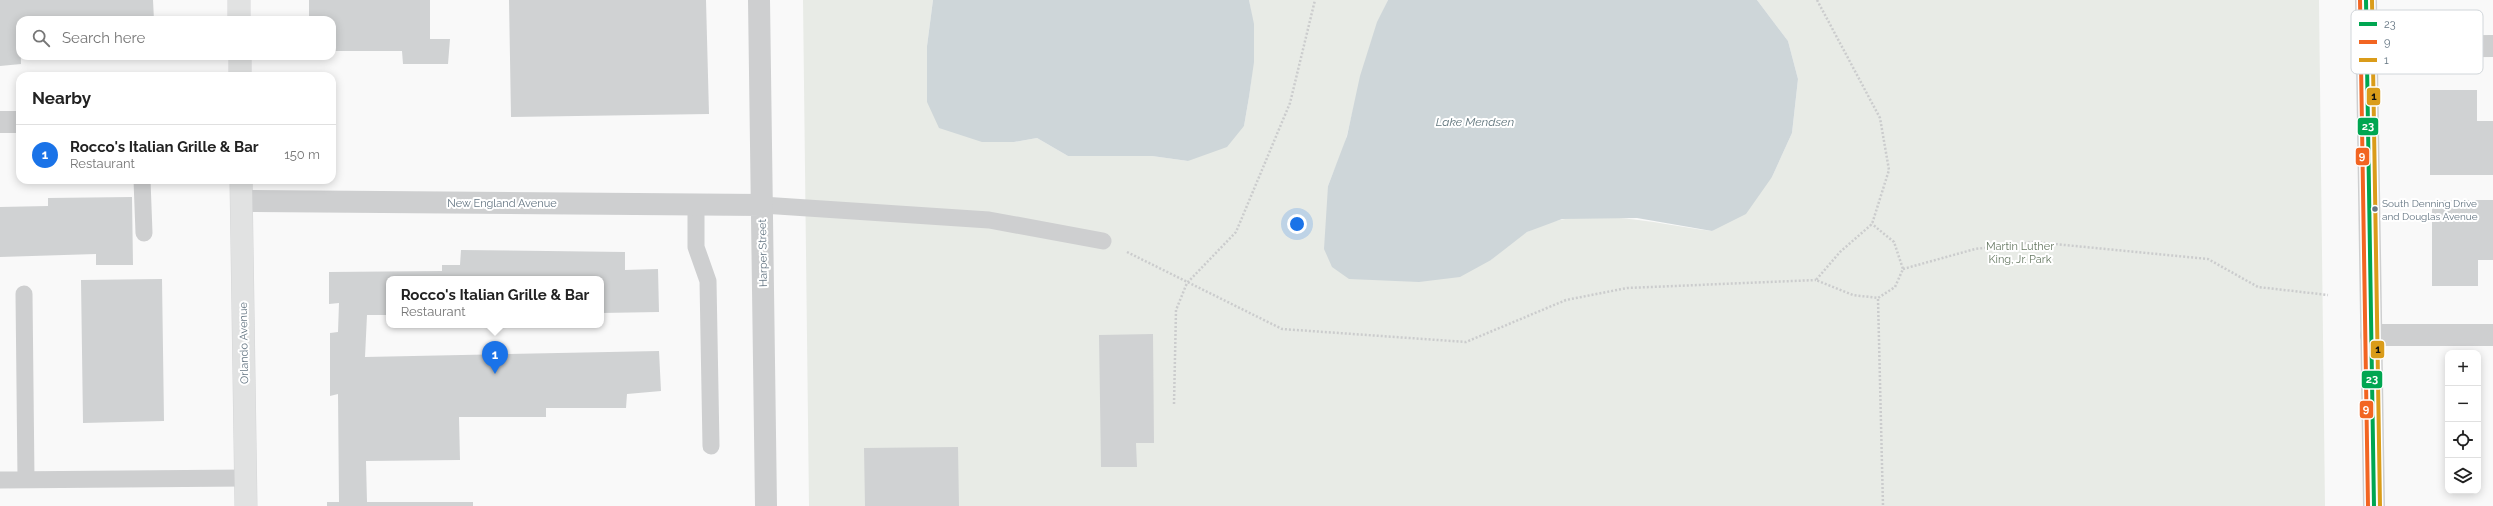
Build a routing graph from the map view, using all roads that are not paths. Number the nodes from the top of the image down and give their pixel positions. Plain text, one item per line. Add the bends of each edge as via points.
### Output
1 (238, 0) edge
2 (759, 0) edge
3 (2366, 0) edge
4 (2366, 10) edge
5 (239, 16) edge
6 (2483, 46) edge
7 (2493, 46) edge
8 (240, 60) edge
9 (240, 72) edge
10 (2367, 74) edge
11 (0, 122) edge
12 (16, 122) edge
13 (142, 184) edge
14 (241, 184) edge
15 (242, 201) junction
16 (696, 204) junction
17 (762, 205) junction
18 (144, 233) dead end
19 (1103, 241) road end
20 (24, 294) dead end
21 (2371, 335) junction
22 (2493, 335) edge
23 (711, 446) dead end
24 (246, 478) junction
25 (26, 479) junction
26 (0, 480) edge
27 (246, 506) edge
28 (766, 506) edge
29 (2374, 506) edge

1 - 5 main road
2 - 17 street, Harper Street
3 - 4 street
6 - 7 street
8 - 9 main road
10 - 21 street
11 - 12 street
13 - 18 lane
14 - 15 main road, Orlando Avenue
15 - 16 street, New England Avenue
15 - 24 main road, Orlando Avenue
16 - 17 street, New England Avenue
16 - 23 lane via 696,247 708,281
17 - 19 lane via 989,220
17 - 28 street, Harper Street
20 - 25 lane
21 - 22 street
21 - 29 street
24 - 25 lane
24 - 27 main road, Orlando Avenue
25 - 26 lane

